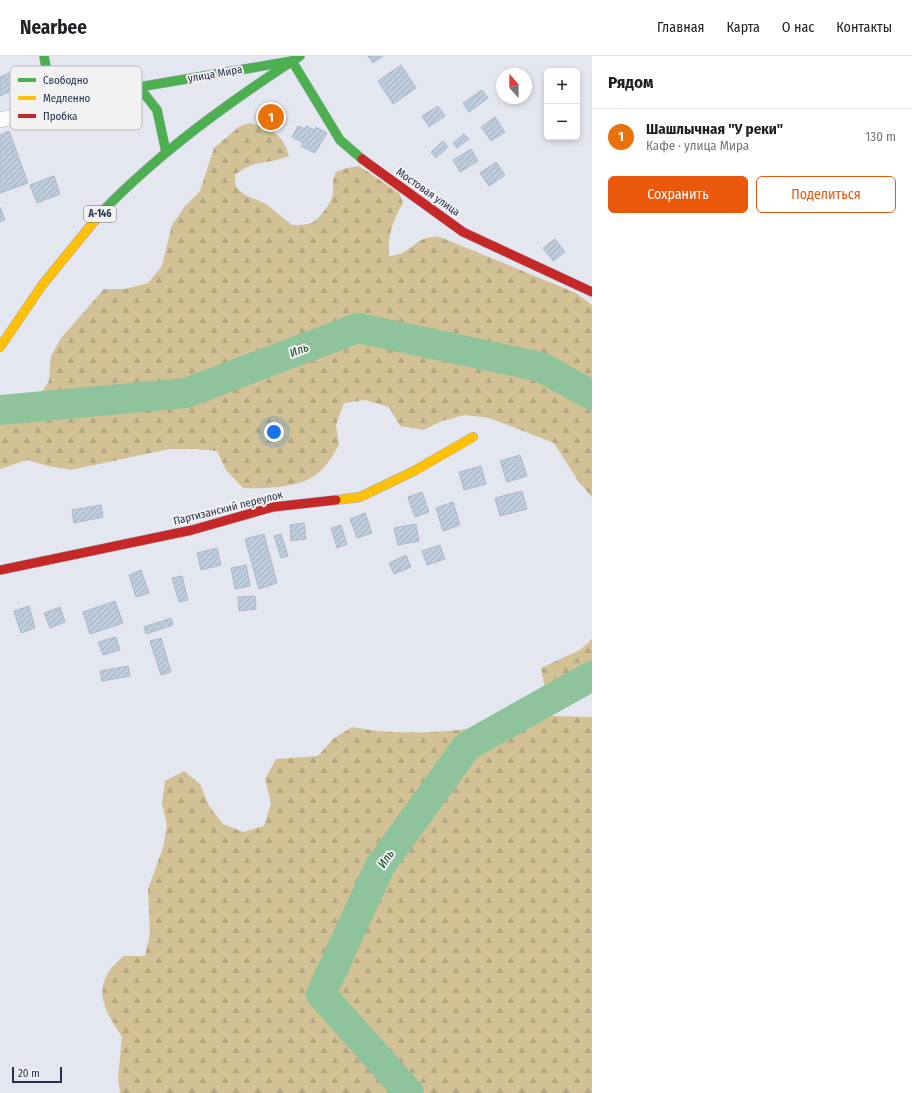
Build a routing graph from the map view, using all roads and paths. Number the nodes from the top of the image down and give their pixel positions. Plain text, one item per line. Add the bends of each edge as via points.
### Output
1 (44, 56) edge
2 (300, 56) edge
3 (292, 61) junction
4 (46, 66) edge
5 (142, 87) edge
6 (142, 92) edge
7 (10, 117) edge
8 (0, 120) edge
9 (166, 152) junction
10 (592, 292) edge
11 (0, 347) edge
12 (473, 436) dead end
13 (0, 570) edge

1 - 4 main road
2 - 3 main road, улица Мира / А-146
3 - 5 main road, улица Мира
3 - 9 main road, улица Мира / А-146 via 238,95
3 - 10 main road, Мостовая улица via 340,140 374,169 463,232
6 - 9 main road via 157,110
7 - 8 street, улица Мира
9 - 11 main road, улица Мира / А-146 via 110,203 43,284
12 - 13 main road, Партизанский переулок via 414,471 360,497 273,507 192,530

